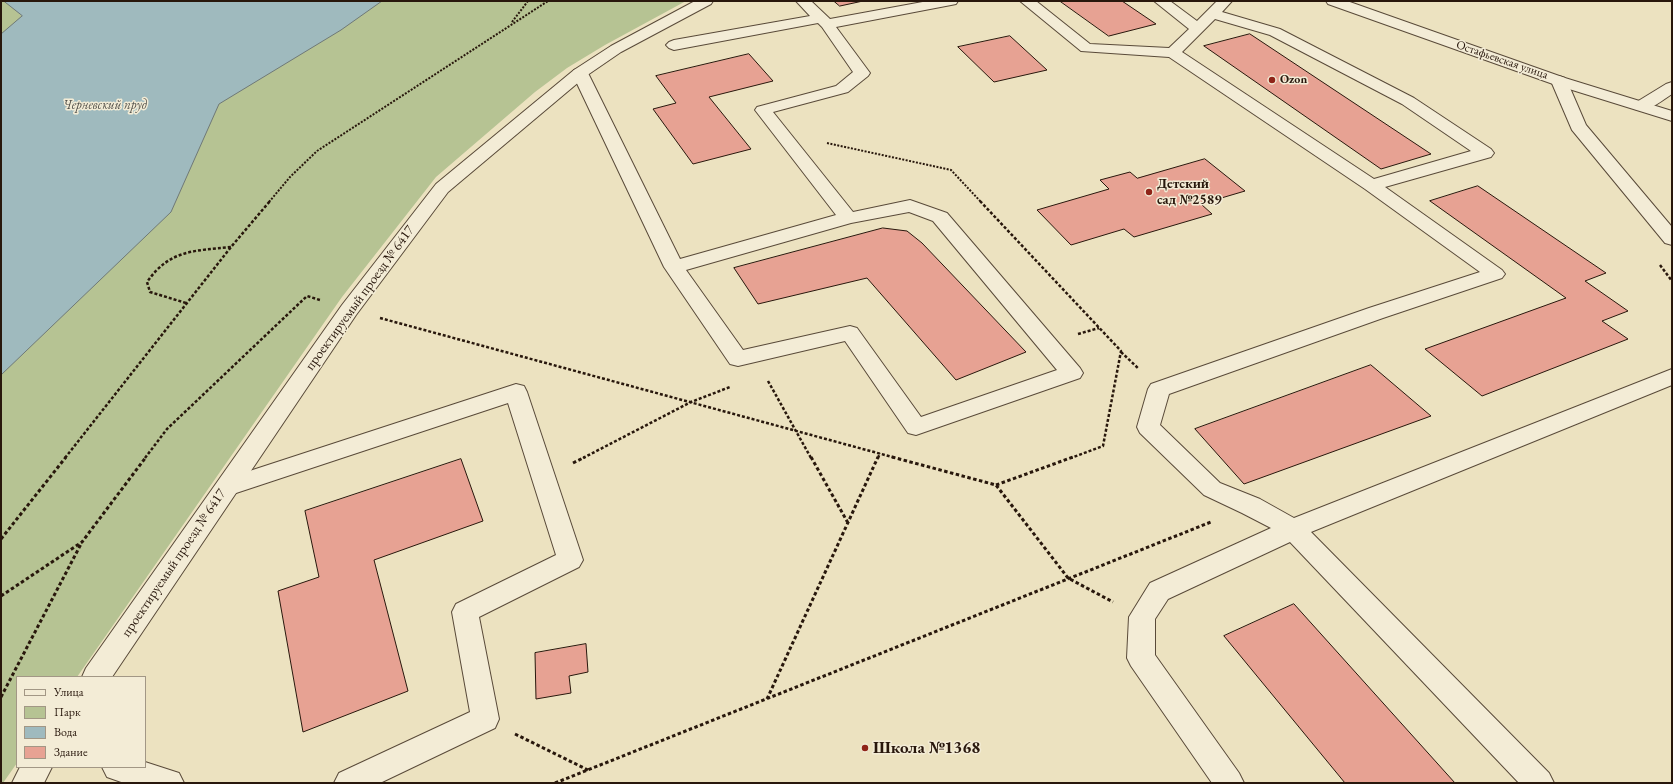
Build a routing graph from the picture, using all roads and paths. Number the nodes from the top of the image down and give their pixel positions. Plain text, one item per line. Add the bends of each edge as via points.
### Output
1 (528, 1) edge
2 (548, 1) edge
3 (706, 1) edge
4 (803, 1) edge
5 (951, 1) edge
6 (1027, 1) edge
7 (1161, 1) edge
8 (1225, 1) edge
9 (1333, 1) edge
10 (1213, 14) junction
11 (824, 21) junction
12 (510, 24) junction
13 (1198, 29) junction
14 (674, 45) dead end
15 (1173, 53) junction
16 (580, 73) junction
17 (1559, 81) junction
18 (1672, 87) edge
19 (1641, 106) junction
20 (1672, 116) edge
21 (1371, 185) junction
22 (848, 218) junction
23 (1671, 236) edge
24 (231, 247) junction
25 (674, 267) junction
26 (307, 296) dead end
27 (186, 303) junction
28 (348, 310) junction
29 (754, 355) junction
30 (1672, 377) edge
31 (735, 385) dead end
32 (691, 402) junction
33 (795, 430) junction
34 (880, 453) junction
35 (544, 477) junction
36 (227, 487) junction
37 (1251, 506) junction
38 (848, 523) junction
39 (1293, 530) junction
40 (1, 539) edge
41 (82, 542) junction
42 (1068, 578) junction
43 (1, 596) edge
44 (1142, 617) junction
45 (97, 676) edge
46 (1, 697) edge
47 (767, 699) junction
48 (485, 719) junction
49 (37, 768) edge
50 (120, 768) edge
51 (588, 770) junction
52 (27, 783) edge
53 (169, 783) edge
54 (349, 783) edge
55 (555, 783) edge
56 (1229, 783) edge
57 (1539, 783) edge

1 - 12 path
2 - 12 path
3 - 16 street, проектируемый проезд № 6417 via 616,49
4 - 11 street
5 - 11 street
6 - 15 street via 1086,48
7 - 13 street
8 - 10 street
9 - 17 street, Остафьевская улица
10 - 13 street
10 - 21 street via 1275,32 1408,101 1485,153
11 - 14 street
11 - 22 street via 862,73 842,89 763,110
12 - 24 path via 317,151 290,177
13 - 15 street
15 - 21 street
16 - 25 street
16 - 28 street, проектируемый проезд № 6417 via 442,188
17 - 19 street, Остафьевская улица
17 - 23 street via 1578,126
18 - 19 street
19 - 20 street, Остафьевская улица
21 - 37 street via 1494,274 1159,389 1148,427 1212,489
22 - 25 street
22 - 29 street via 910,206 940,217 1072,373 916,427 850,334
24 - 27 path
24 - 27 path via 180,254 165,260 151,274 147,282 150,292
25 - 29 street via 738,359
26 - 41 path via 167,429
27 - 40 path
28 - 32 path
28 - 36 street, проектируемый проезд № 6417
29 - 33 path
30 - 39 street
31 - 32 path
32 - 33 path
32 - 35 path
33 - 34 path
33 - 38 path
34 - 38 path
34 - 42 path via 996,485
35 - 36 street via 516,392
35 - 48 street via 570,560 465,612
36 - 45 street, проектируемый проезд № 6417
37 - 39 street
37 - 42 path
38 - 47 path
39 - 44 street via 1159,591
39 - 57 street
41 - 43 path
41 - 46 path
42 - 44 path
42 - 47 path
44 - 56 street via 1141,658
47 - 51 path
48 - 51 path
48 - 54 street
49 - 52 street
50 - 53 street
51 - 55 path

